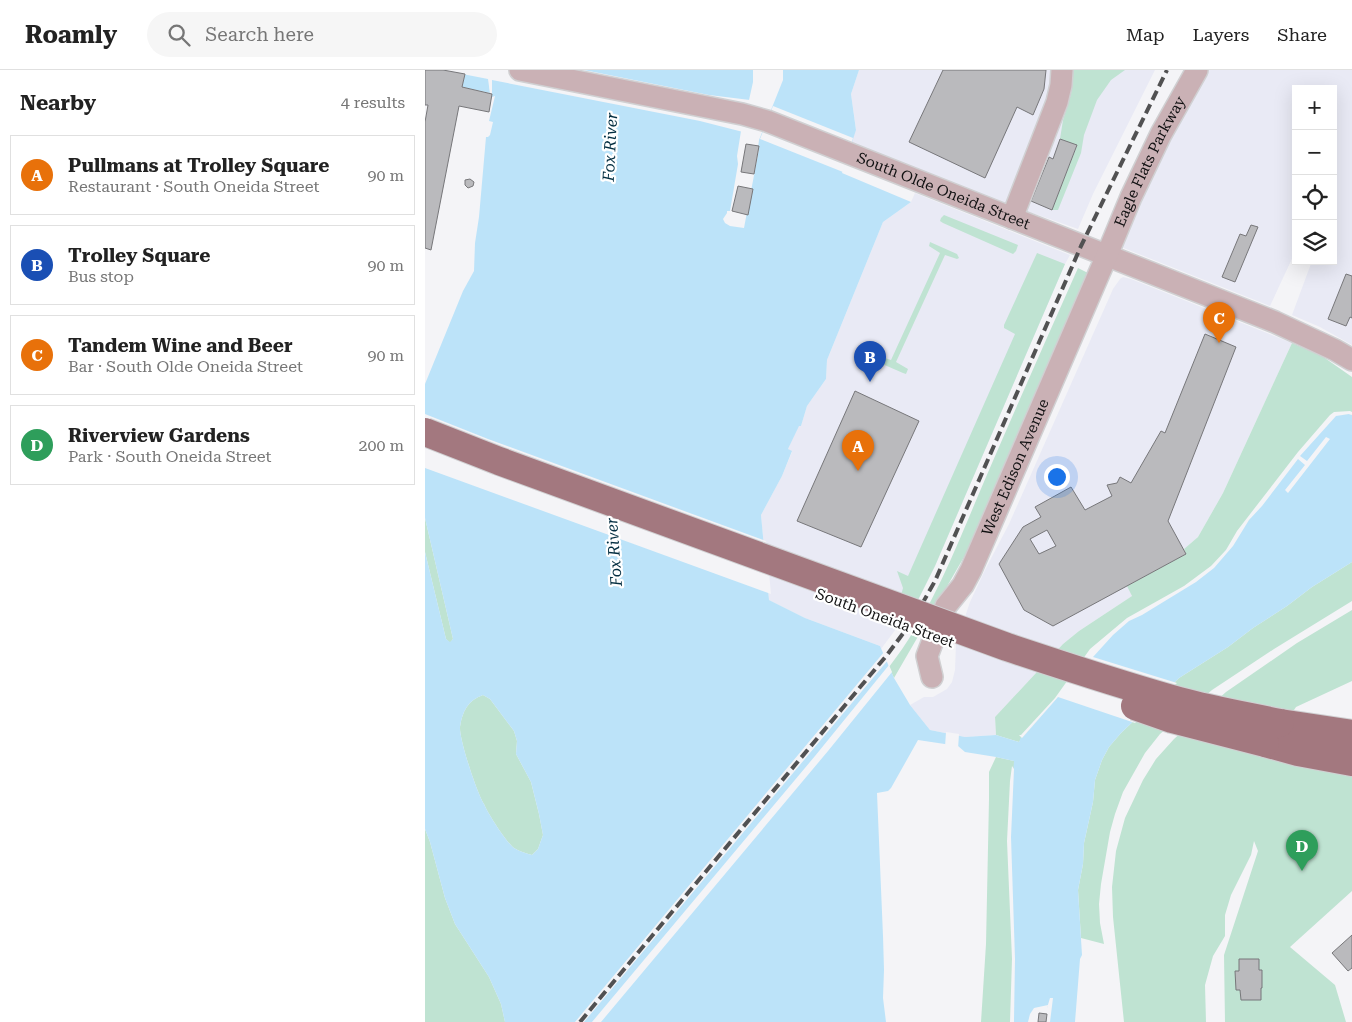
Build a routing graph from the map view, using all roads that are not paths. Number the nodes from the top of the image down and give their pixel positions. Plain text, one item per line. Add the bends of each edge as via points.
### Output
1 (521, 70) edge
2 (1062, 70) edge
3 (1197, 70) edge
4 (1011, 218) junction
5 (1107, 255) junction
6 (1352, 360) edge
7 (425, 432) edge
8 (425, 451) edge
9 (932, 677) dead end
10 (1273, 733) junction
11 (1352, 734) edge
12 (1352, 762) edge

1 - 4 street, South Olde Oneida Street via 757,118
2 - 4 street via 1057,102
3 - 5 street, Eagle Flats Parkway via 1161,134
4 - 5 street, South Olde Oneida Street
5 - 6 street, South Olde Oneida Street via 1285,326
5 - 9 street, West Edison Avenue via 971,570 946,606 927,656
7 - 10 main road, South Oneida Street, bridge via 1007,647 1179,701 1229,713
8 - 10 main road, South Oneida Street, bridge via 1172,719
10 - 11 main road, South Oneida Street
10 - 12 main road, South Oneida Street via 1298,752

